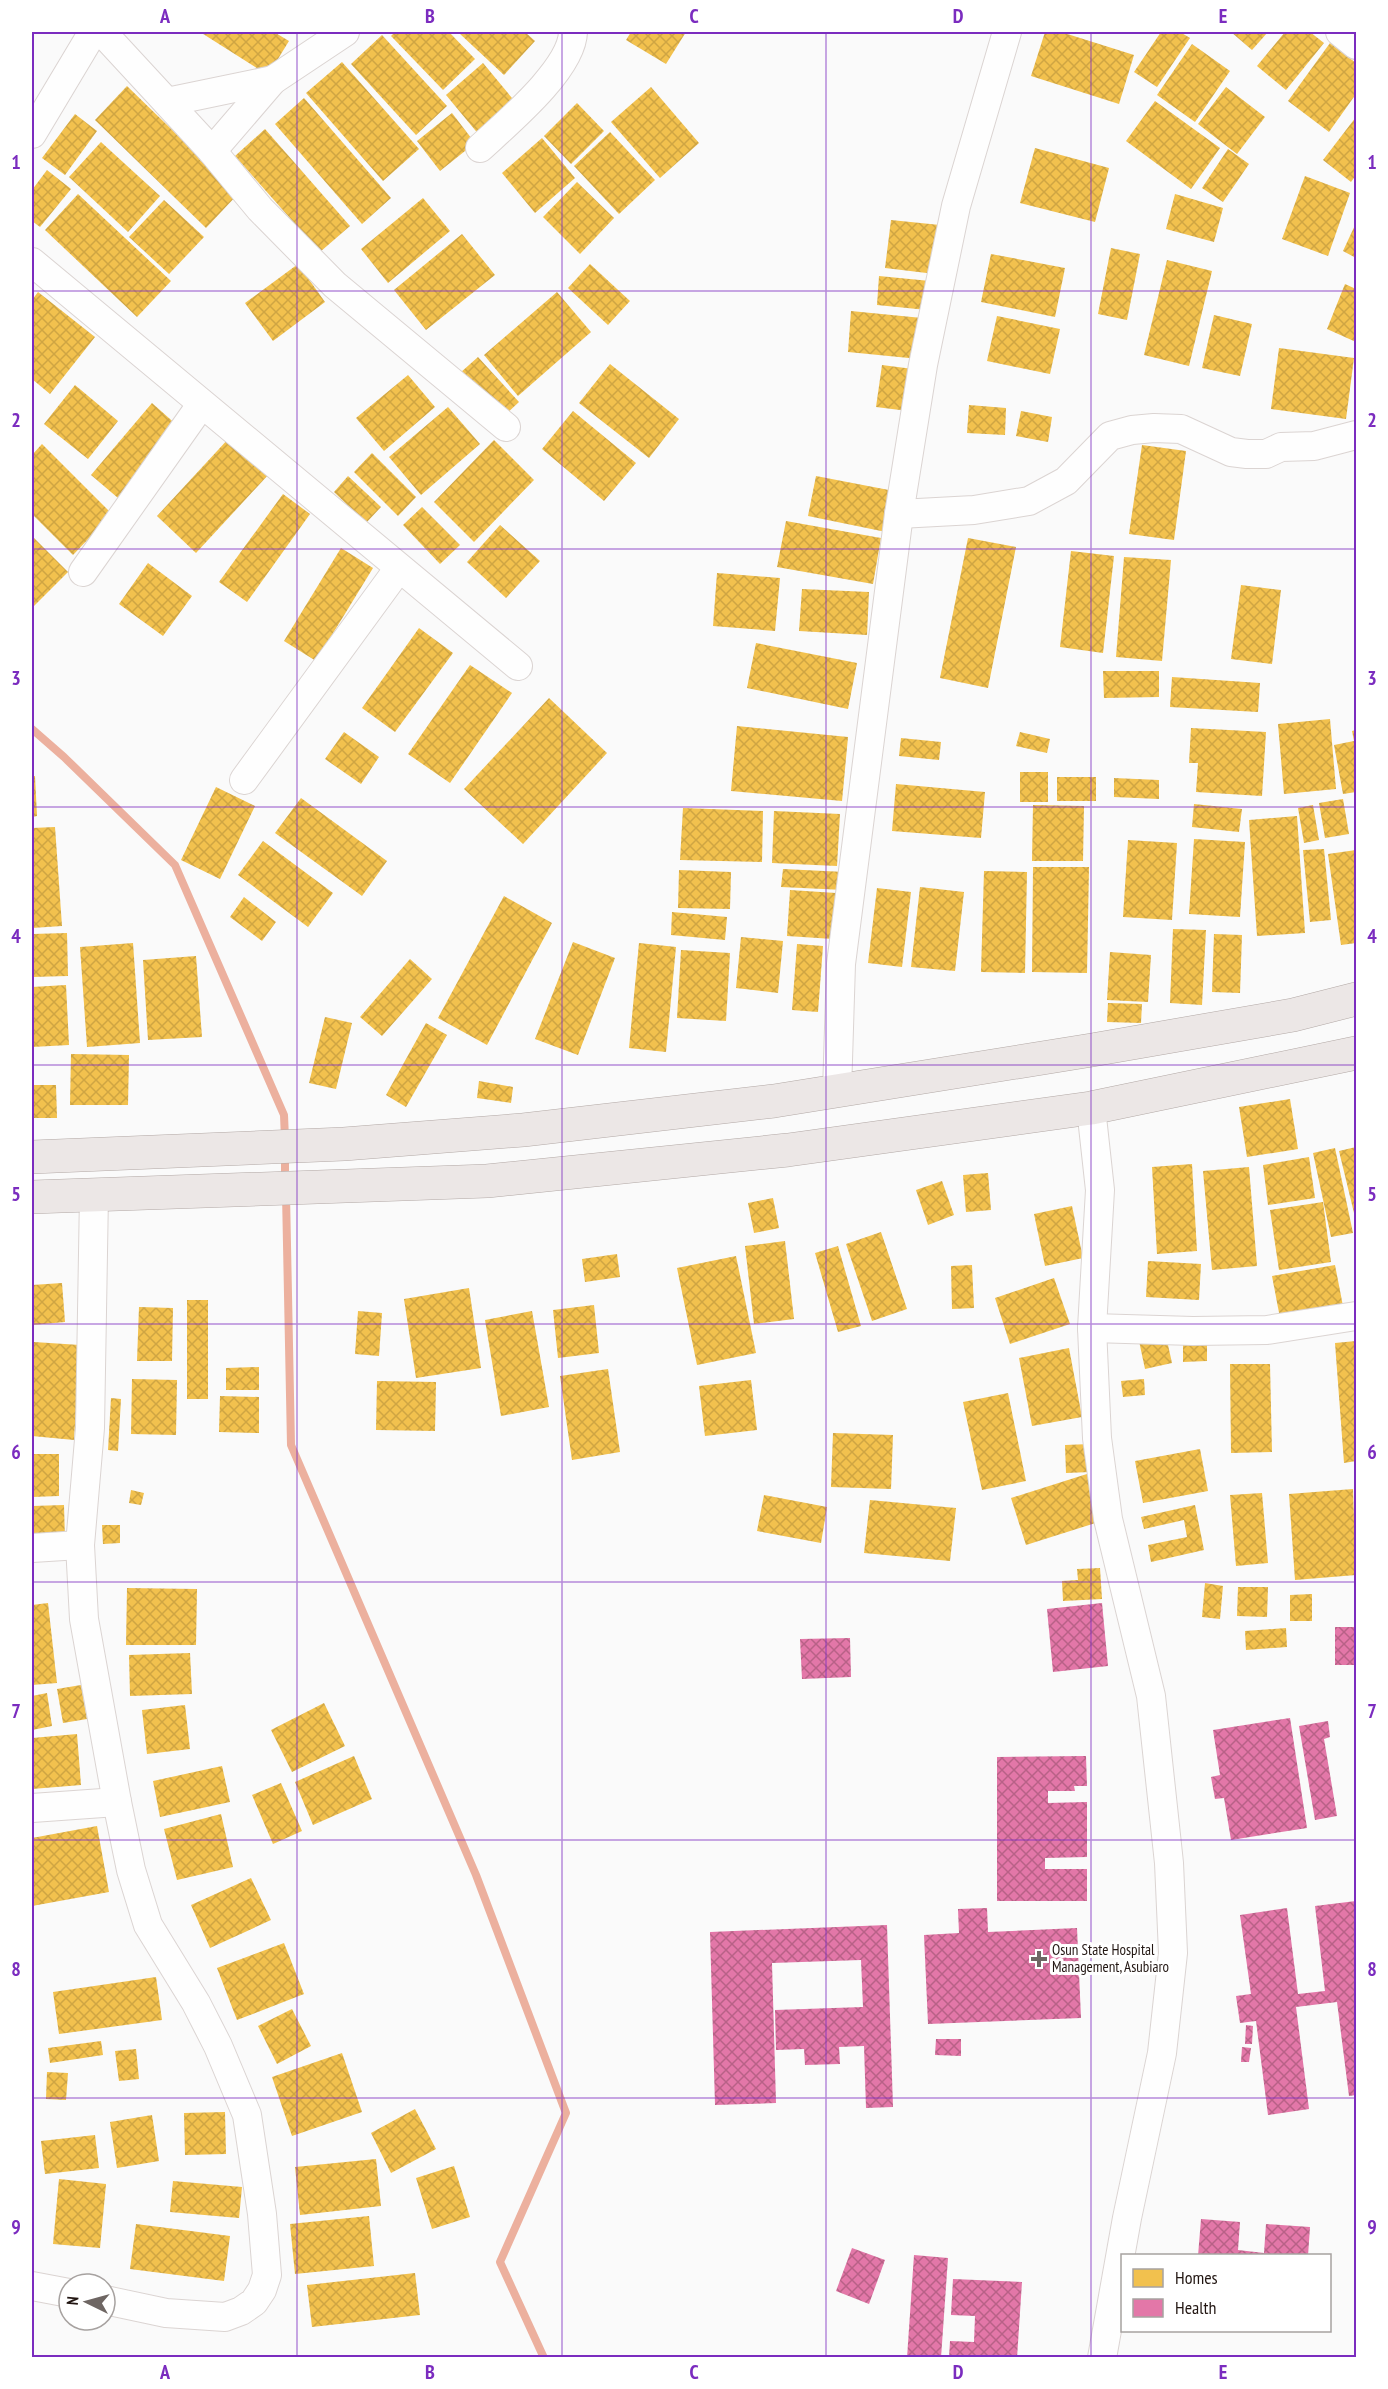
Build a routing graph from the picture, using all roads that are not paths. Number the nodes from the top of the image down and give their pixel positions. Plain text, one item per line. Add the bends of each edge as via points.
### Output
1 (93, 32) edge
2 (102, 32) edge
3 (345, 32) edge
4 (573, 32) edge
5 (1007, 32) edge
6 (1340, 32) edge
7 (1356, 45) edge
8 (273, 80) junction
9 (167, 102) junction
10 (32, 134) edge
11 (480, 148) dead end
12 (212, 151) junction
13 (32, 262) edge
14 (201, 405) junction
15 (506, 427) dead end
16 (1356, 435) edge
17 (899, 514) junction
18 (399, 568) junction
19 (83, 572) dead end
20 (518, 666) dead end
21 (244, 780) dead end
22 (1356, 999) edge
23 (1356, 1053) edge
24 (837, 1092) junction
25 (1090, 1108) junction
26 (32, 1157) edge
27 (94, 1195) junction
28 (32, 1197) edge
29 (1356, 1316) edge
30 (1092, 1328) junction
31 (80, 1545) junction
32 (32, 1548) edge
33 (117, 1802) junction
34 (32, 1808) edge
35 (32, 2286) edge
36 (57, 2291) edge
37 (117, 2303) edge
38 (1102, 2358) edge

1 - 10 street
2 - 9 street
3 - 8 street
4 - 11 street via 562,64 520,112
5 - 17 street via 956,206 923,365
6 - 7 street
8 - 9 street
8 - 12 street
9 - 12 street
12 - 15 street via 260,209 335,285
13 - 14 street
14 - 18 street
14 - 19 street
16 - 17 street via 1314,446 1247,454 1231,452 1181,429 1132,430 1110,436 1066,481 1029,501 974,510
17 - 24 street via 841,964
18 - 20 street
18 - 21 street
22 - 24 main road via 1293,1015
23 - 25 main road
24 - 26 main road via 523,1130 256,1149
25 - 27 main road via 788,1150 487,1181
25 - 30 street via 1100,1190
27 - 28 main road
27 - 31 street via 90,1428
29 - 30 street via 1267,1330
30 - 38 street via 1097,1438 1108,1519 1151,1696 1169,1863 1173,1953 1162,2053
31 - 32 street
31 - 33 street via 84,1619
33 - 34 street
33 - 37 street via 131,1870 148,1925 196,2003 247,2115 267,2275 254,2302 225,2317 166,2313
35 - 36 street

